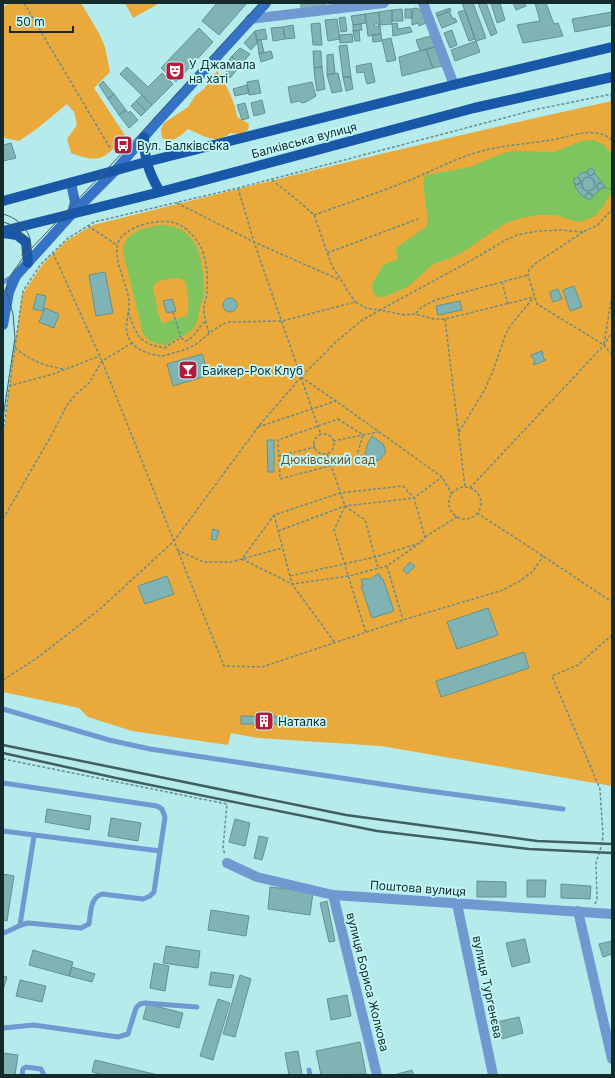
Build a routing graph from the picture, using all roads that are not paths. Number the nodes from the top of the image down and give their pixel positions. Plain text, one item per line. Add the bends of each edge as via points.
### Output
1 (266, 3) edge
2 (384, 3) edge
3 (423, 3) edge
4 (250, 20) junction
5 (612, 47) edge
6 (612, 77) edge
7 (454, 85) junction
8 (144, 137) junction
9 (146, 162) junction
10 (115, 170) junction
11 (71, 183) junction
12 (160, 192) junction
13 (3, 201) edge
14 (71, 214) junction
15 (3, 232) edge
16 (28, 263) junction
17 (16, 276) junction
18 (3, 282) edge
19 (6, 295) edge
20 (3, 324) edge
21 (3, 709) edge
22 (3, 783) edge
23 (563, 809) dead end
24 (3, 832) edge
25 (34, 836) junction
26 (160, 851) junction
27 (227, 863) road end
28 (333, 895) junction
29 (457, 904) junction
30 (578, 912) junction
31 (612, 914) edge
32 (20, 925) junction
33 (3, 933) edge
34 (197, 1007) dead end
35 (3, 1028) edge
36 (612, 1059) edge
37 (22, 1075) edge
38 (44, 1075) edge
39 (377, 1075) edge
40 (493, 1075) edge

1 - 4 street
2 - 4 street
3 - 7 street
4 - 8 street
5 - 7 main road, Балківська вулиця
6 - 12 main road, Балківська вулиця via 474,108
7 - 9 main road, Балківська вулиця
8 - 9 main road
8 - 10 street
9 - 10 main road, Балківська вулиця
9 - 12 main road
10 - 11 main road, Балківська вулиця
10 - 14 street
11 - 13 main road, Балківська вулиця
11 - 14 street via 75,202
12 - 14 main road, Балківська вулиця
14 - 15 main road, Балківська вулиця
14 - 16 street
15 - 16 main road via 17,235 26,242
16 - 17 street
17 - 18 lane
17 - 19 street
19 - 20 street
21 - 23 lane via 109,740 150,749
22 - 26 lane via 157,806 162,809 165,817
24 - 25 lane
25 - 26 lane
25 - 32 lane
26 - 32 lane via 154,892 150,896 143,899 102,894 96,896 93,899 89,924 81,928 28,923
27 - 28 street, Поштова вулиця via 257,877
28 - 29 street, Поштова вулиця
28 - 39 street, вулиця Бориса Жолкова
29 - 30 street, Поштова вулиця
29 - 40 street, вулиця Тургенєва
30 - 31 street, Поштова вулиця
30 - 36 street
32 - 33 lane via 15,930
34 - 35 lane via 140,1004 136,1008 128,1034 118,1037 34,1025
37 - 38 lane via 26,1066 41,1069

